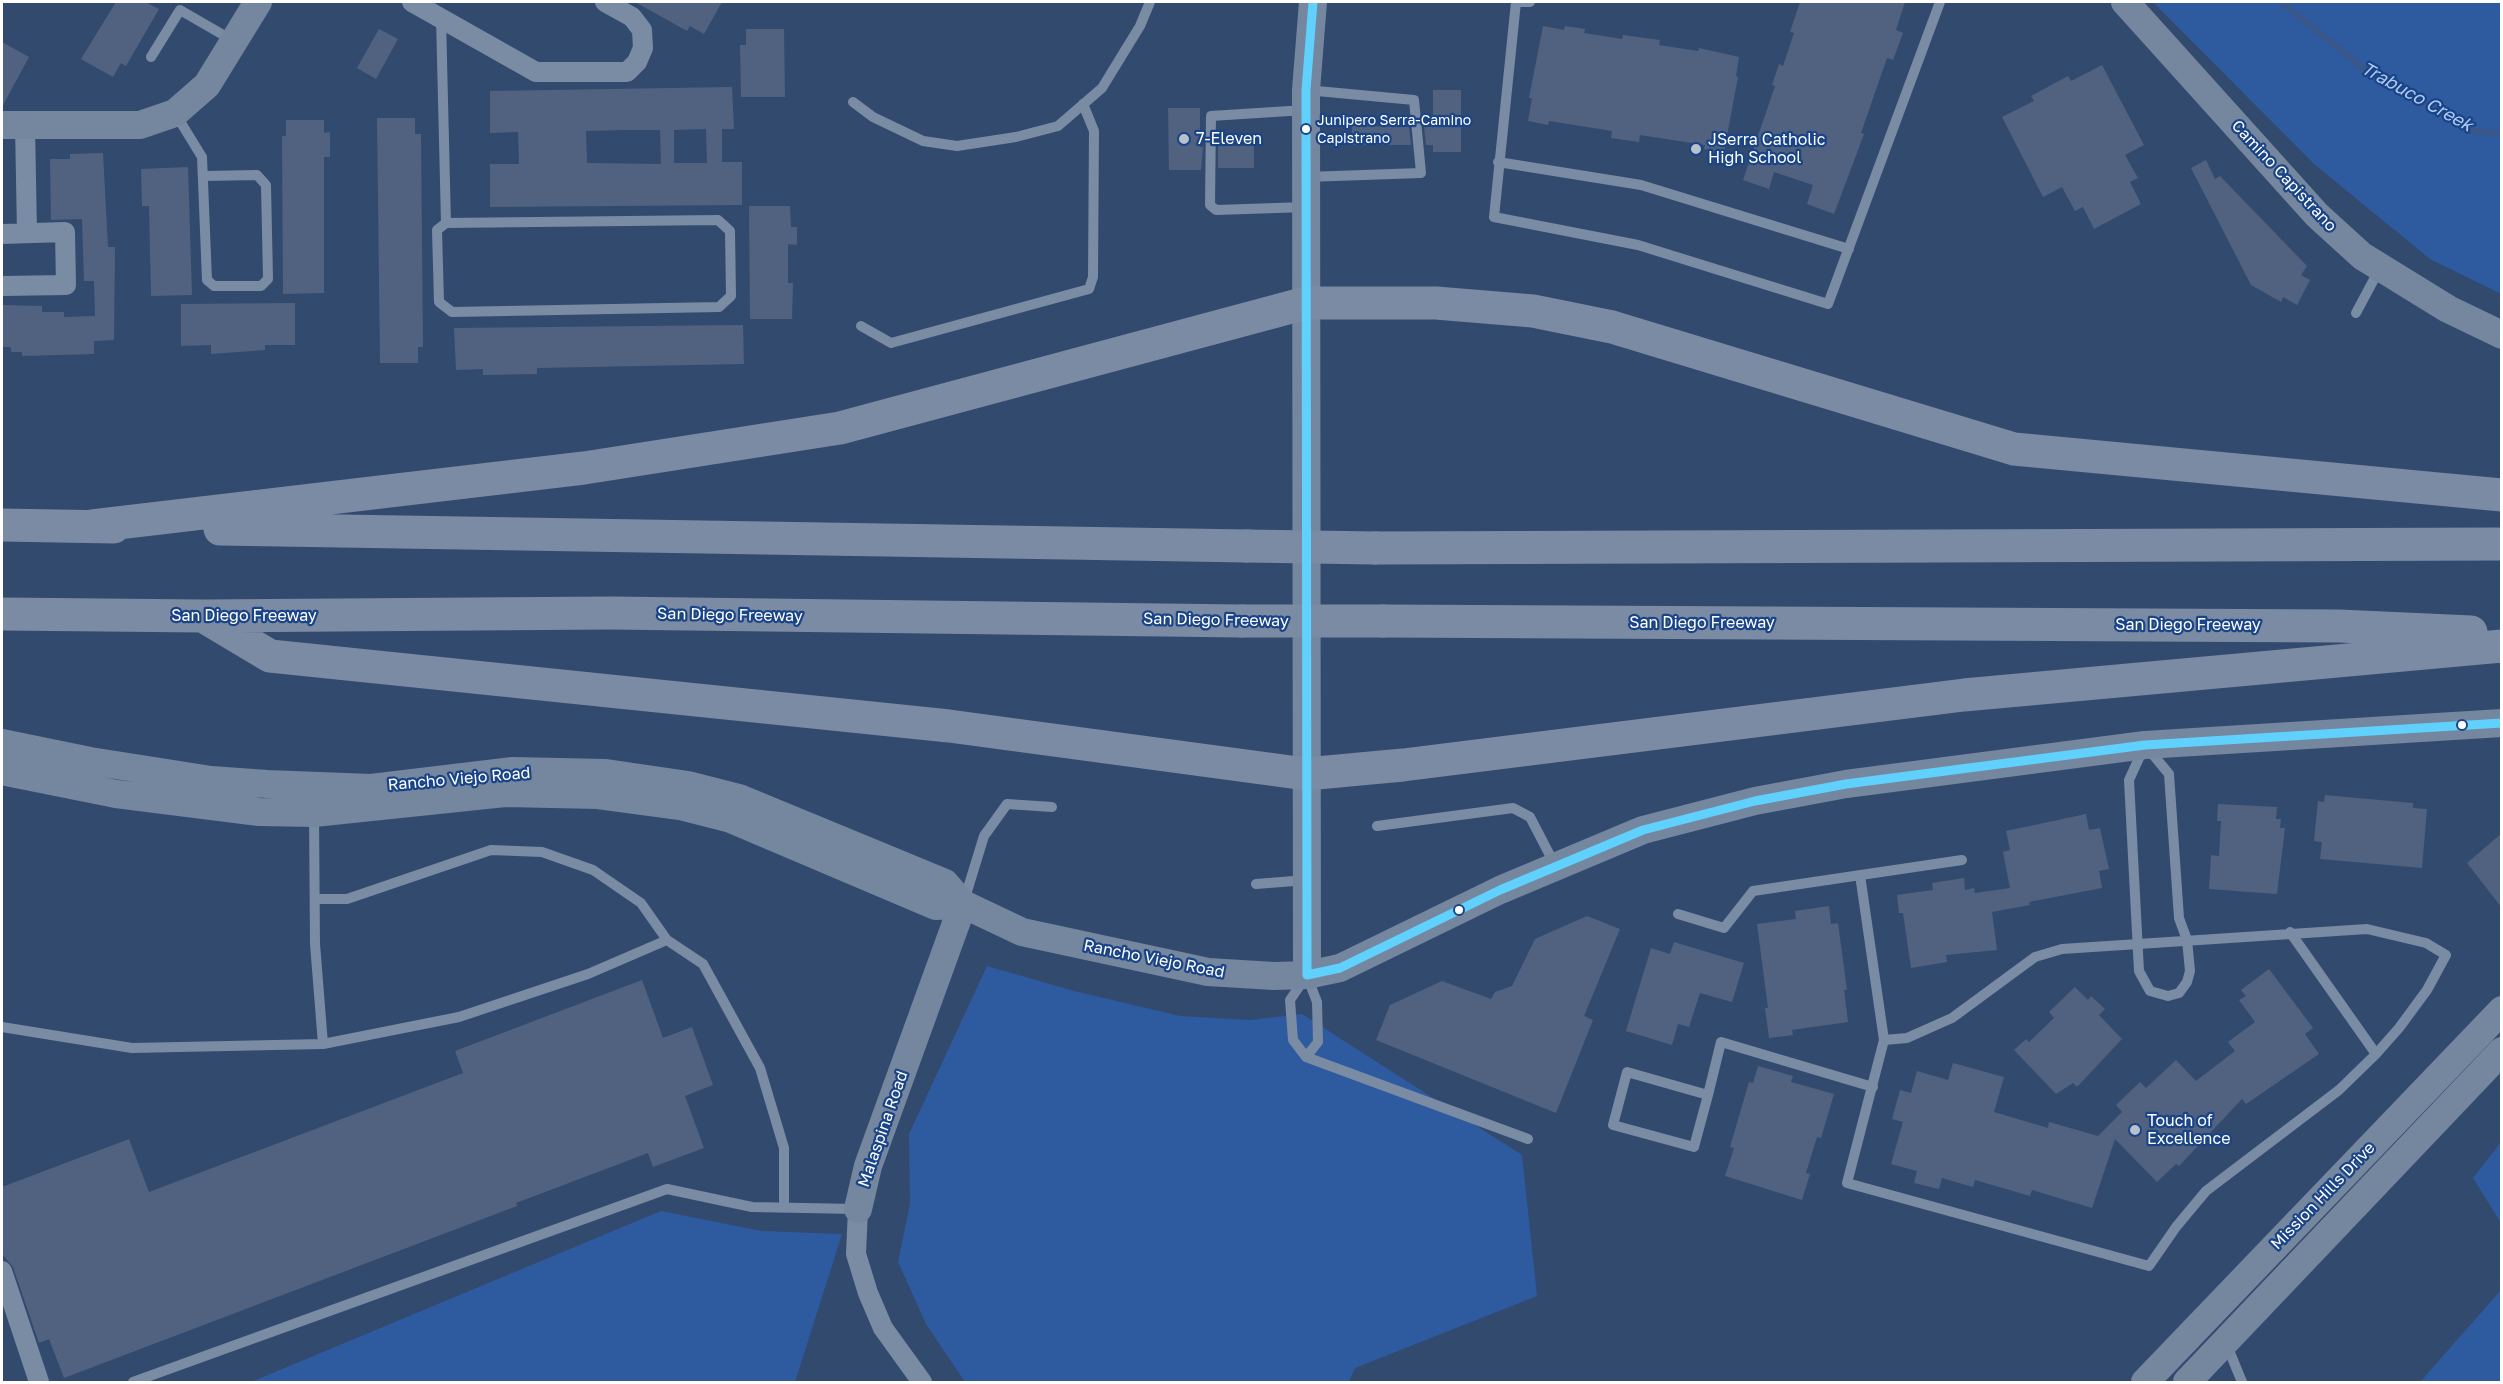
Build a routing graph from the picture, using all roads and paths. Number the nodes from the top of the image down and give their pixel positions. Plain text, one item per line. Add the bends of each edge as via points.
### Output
1 (258, 2) edge
2 (605, 2) edge
3 (1150, 2) edge
4 (1313, 2) edge
5 (1518, 2) edge
6 (1530, 2) edge
7 (1940, 2) edge
8 (2125, 2) edge
9 (419, 3) edge
10 (182, 6) edge
11 (441, 18) junction
12 (235, 42) junction
13 (151, 57) dead end
14 (1306, 100) junction
15 (853, 102) dead end
16 (1083, 104) junction
17 (175, 113) junction
18 (14, 125) edge
19 (1498, 162) junction
20 (204, 176) junction
21 (1306, 177) junction
22 (1306, 207) junction
23 (446, 223) junction
24 (27, 233) junction
25 (2, 234) edge
26 (1849, 249) junction
27 (2380, 268) junction
28 (2, 286) edge
29 (1306, 303) junction
30 (2356, 313) dead end
31 (861, 326) dead end
32 (2502, 335) edge
33 (2502, 495) edge
34 (2, 525) edge
35 (92, 526) junction
36 (2502, 544) edge
37 (2, 614) edge
38 (203, 616) junction
39 (2502, 633) edge
40 (2502, 646) edge
41 (2502, 723) edge
42 (2, 743) edge
43 (2145, 745) junction
44 (2, 771) edge
45 (1306, 774) junction
46 (313, 800) junction
47 (1052, 807) dead end
48 (1377, 826) dead end
49 (1962, 861) dead end
50 (1555, 866) junction
51 (1860, 875) junction
52 (1307, 880) junction
53 (1256, 884) dead end
54 (315, 899) junction
55 (963, 904) junction
56 (1677, 914) dead end
57 (2290, 932) junction
58 (667, 940) junction
59 (2187, 940) junction
60 (2137, 943) junction
61 (1307, 975) junction
62 (2502, 1010) edge
63 (2, 1027) edge
64 (1884, 1040) junction
65 (322, 1044) junction
66 (2502, 1051) edge
67 (2376, 1054) junction
68 (1306, 1057) junction
69 (1873, 1087) junction
70 (1708, 1095) junction
71 (1528, 1139) dead end
72 (783, 1208) junction
73 (858, 1209) junction
74 (2, 1271) edge
75 (2226, 1343) junction
76 (39, 1383) edge
77 (133, 1383) edge
78 (922, 1383) edge
79 (2145, 1383) edge
80 (2187, 1383) edge
81 (2242, 1383) edge

1 - 12 main road
2 - 11 street via 632,16 642,30 643,48 627,72 536,72
3 - 16 lane via 1102,88
4 - 14 main road
5 - 6 lane
5 - 19 lane
7 - 26 lane
8 - 27 main road, Camino Capistrano via 2317,215
9 - 11 street
10 - 12 lane
10 - 13 lane
11 - 23 lane
12 - 17 main road via 207,85
14 - 21 main road
14 - 21 lane via 1414,100 1421,173
14 - 22 lane via 1214,114 1209,119 1213,208
15 - 16 lane via 873,117 923,141 957,146 1058,126
16 - 31 lane via 1094,131 1093,277 1089,289 891,343
17 - 18 main road via 140,125
17 - 20 lane via 202,157
18 - 24 street
19 - 26 lane via 1641,185
19 - 26 lane via 1494,218 1638,245 1828,304
20 - 20 lane via 207,280 214,286 261,286 268,279 266,185 256,175
21 - 22 main road
22 - 29 main road
23 - 23 lane via 438,230 439,302 452,312 719,307 731,296 730,231 718,220
24 - 25 street
24 - 28 street via 65,232 66,285
27 - 30 lane
27 - 32 main road, Camino Capistrano via 2448,309
29 - 33 highway via 1436,303 1556,315 1612,327 2014,449
29 - 35 highway via 840,428 584,468
29 - 45 main road
34 - 35 highway
35 - 36 highway, bridge via 1377,548
37 - 38 highway, San Diego Freeway
38 - 39 highway, San Diego Freeway, bridge via 610,613 1242,621 2327,626
38 - 45 highway via 270,656 949,726
40 - 45 highway via 1964,695
41 - 43 main road, Rancho Viejo Road
42 - 46 main road, Rancho Viejo Road
43 - 50 main road, Rancho Viejo Road via 1846,784 1755,801 1642,830
43 - 59 lane via 2169,774 2179,918
43 - 60 lane via 2129,780
44 - 46 main road, Rancho Viejo Road via 202,807
45 - 52 main road
46 - 54 lane
46 - 55 main road, Rancho Viejo Road via 505,793 598,795 680,806 752,827 936,906
47 - 55 lane via 1007,804 984,836
48 - 50 lane via 1513,808 1530,817
49 - 51 lane
50 - 61 main road, Rancho Viejo Road via 1340,968
51 - 56 lane via 1753,891 1724,928
51 - 64 lane
52 - 53 lane
52 - 61 main road
54 - 58 lane via 347,899 491,850 542,852 593,870 641,903
54 - 65 lane
55 - 61 main road, Rancho Viejo Road via 1022,932 1128,956 1208,972
55 - 73 main road, Malaspina Road via 867,1166
57 - 59 lane
57 - 67 lane
57 - 67 lane via 2367,929 2426,943 2446,955 2427,990
58 - 65 lane via 588,974 459,1017
58 - 72 lane via 703,964 760,1068 784,1148
59 - 60 lane
59 - 60 lane via 2187,982 2179,993 2168,996 2150,991 2144,984
60 - 64 lane via 2062,948 2035,957 1952,1018 1907,1038
61 - 68 lane via 1317,1002 1318,1042
61 - 68 lane via 1290,1000 1293,1040
62 - 79 main road, Mission Hills Drive
63 - 65 lane via 132,1048
64 - 69 lane
66 - 75 main road, Mission Hills Drive
67 - 69 lane via 2339,1090 2206,1191 2149,1266 1847,1183
68 - 71 lane
69 - 70 lane via 1721,1042
70 - 70 lane via 1627,1072 1613,1125 1694,1147
72 - 73 lane
72 - 77 lane via 752,1207 667,1189
73 - 78 street, Malaspina Road via 856,1254 868,1293 883,1328
74 - 76 street
75 - 80 main road, Mission Hills Drive
75 - 81 lane

